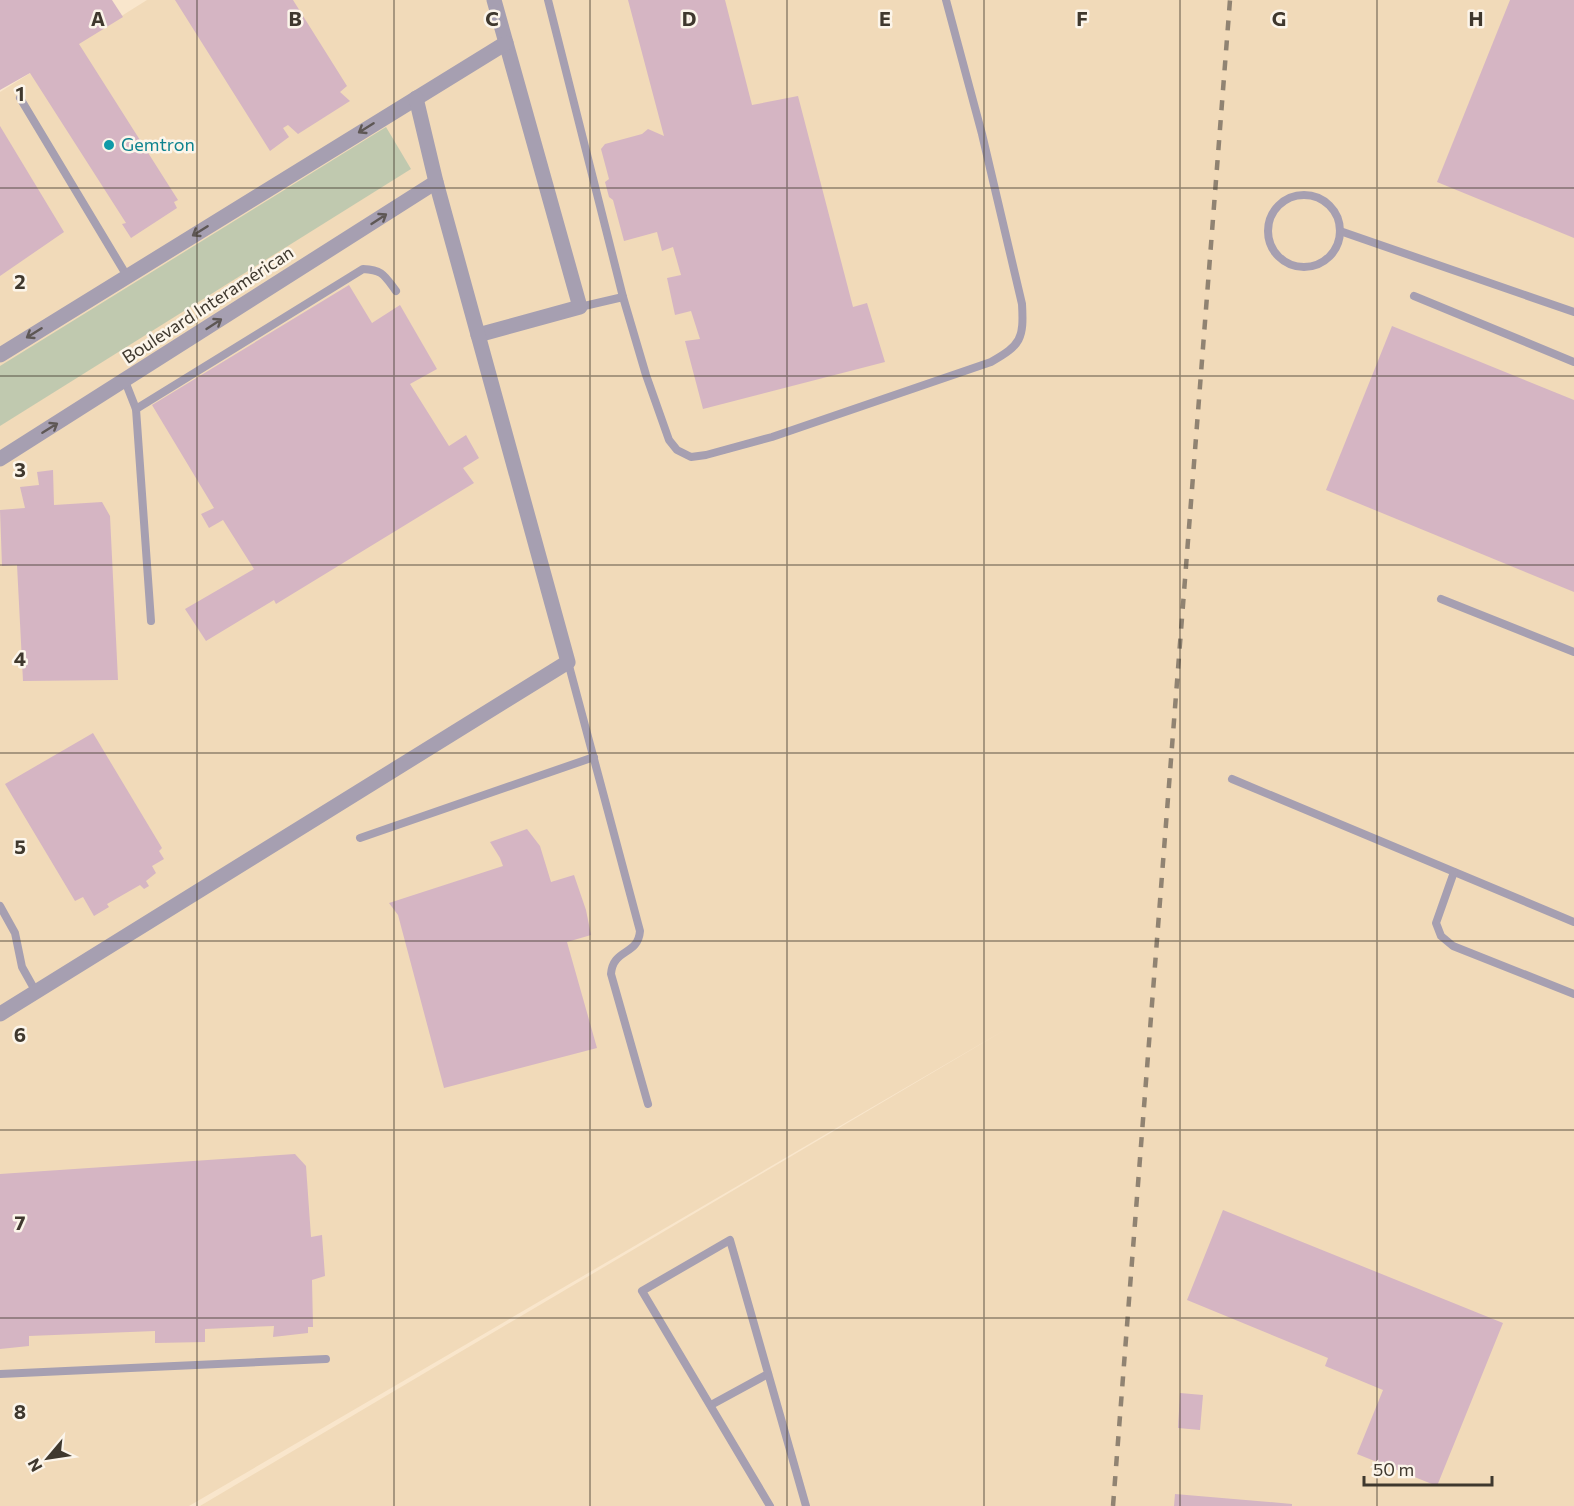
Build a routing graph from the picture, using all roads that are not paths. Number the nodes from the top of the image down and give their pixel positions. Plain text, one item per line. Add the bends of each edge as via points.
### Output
1 (494, 0) edge
2 (548, 0) edge
3 (946, 0) edge
4 (506, 43) junction
5 (20, 98) dead end
6 (416, 98) junction
7 (436, 182) junction
8 (1340, 231) junction
9 (127, 276) junction
10 (396, 291) dead end
11 (1414, 296) dead end
12 (623, 297) junction
13 (580, 306) junction
14 (1574, 312) edge
15 (478, 335) junction
16 (0, 355) edge
17 (1574, 362) edge
18 (125, 381) junction
19 (136, 409) junction
20 (0, 459) edge
21 (1440, 598) dead end
22 (151, 621) dead end
23 (1574, 652) edge
24 (568, 663) junction
25 (594, 757) junction
26 (1232, 779) dead end
27 (360, 838) dead end
28 (1454, 872) junction
29 (0, 906) edge
30 (1574, 922) edge
31 (36, 992) junction
32 (1574, 994) edge
33 (0, 1014) edge
34 (648, 1104) dead end
35 (326, 1359) dead end
36 (0, 1374) edge
37 (768, 1374) junction
38 (711, 1405) junction
39 (770, 1506) edge
40 (806, 1506) edge

1 - 4 street
2 - 12 lane
3 - 12 lane via 1022,304 1019,342 983,365 772,437 691,457 677,450 669,440
4 - 6 street
4 - 13 street
5 - 9 lane
6 - 7 street
6 -> 9 street
7 - 15 street
18 -> 7 street, Boulevard Interamérican
8 - 8 lane via 1335,213 1327,203 1304,195 1281,202 1270,218 1267,236 1279,258 1302,268 1313,267 1332,255
8 - 14 lane
9 -> 16 street
10 - 19 lane via 383,273 363,269
11 - 17 lane
12 - 13 lane
13 - 15 street
15 - 24 street
18 - 19 lane
20 -> 18 street, Boulevard Interamérican
19 - 22 lane
21 - 23 lane
24 - 25 lane
24 - 31 street
25 - 27 lane
25 - 34 lane via 640,931 635,946 615,959 611,974
26 - 28 lane
28 - 30 lane
28 - 32 lane via 1436,923 1441,936 1453,946
29 - 31 lane via 15,933 22,967
31 - 33 street
35 - 36 lane
37 - 38 lane
37 - 38 lane via 730,1240 642,1291
37 - 40 lane
38 - 39 lane

